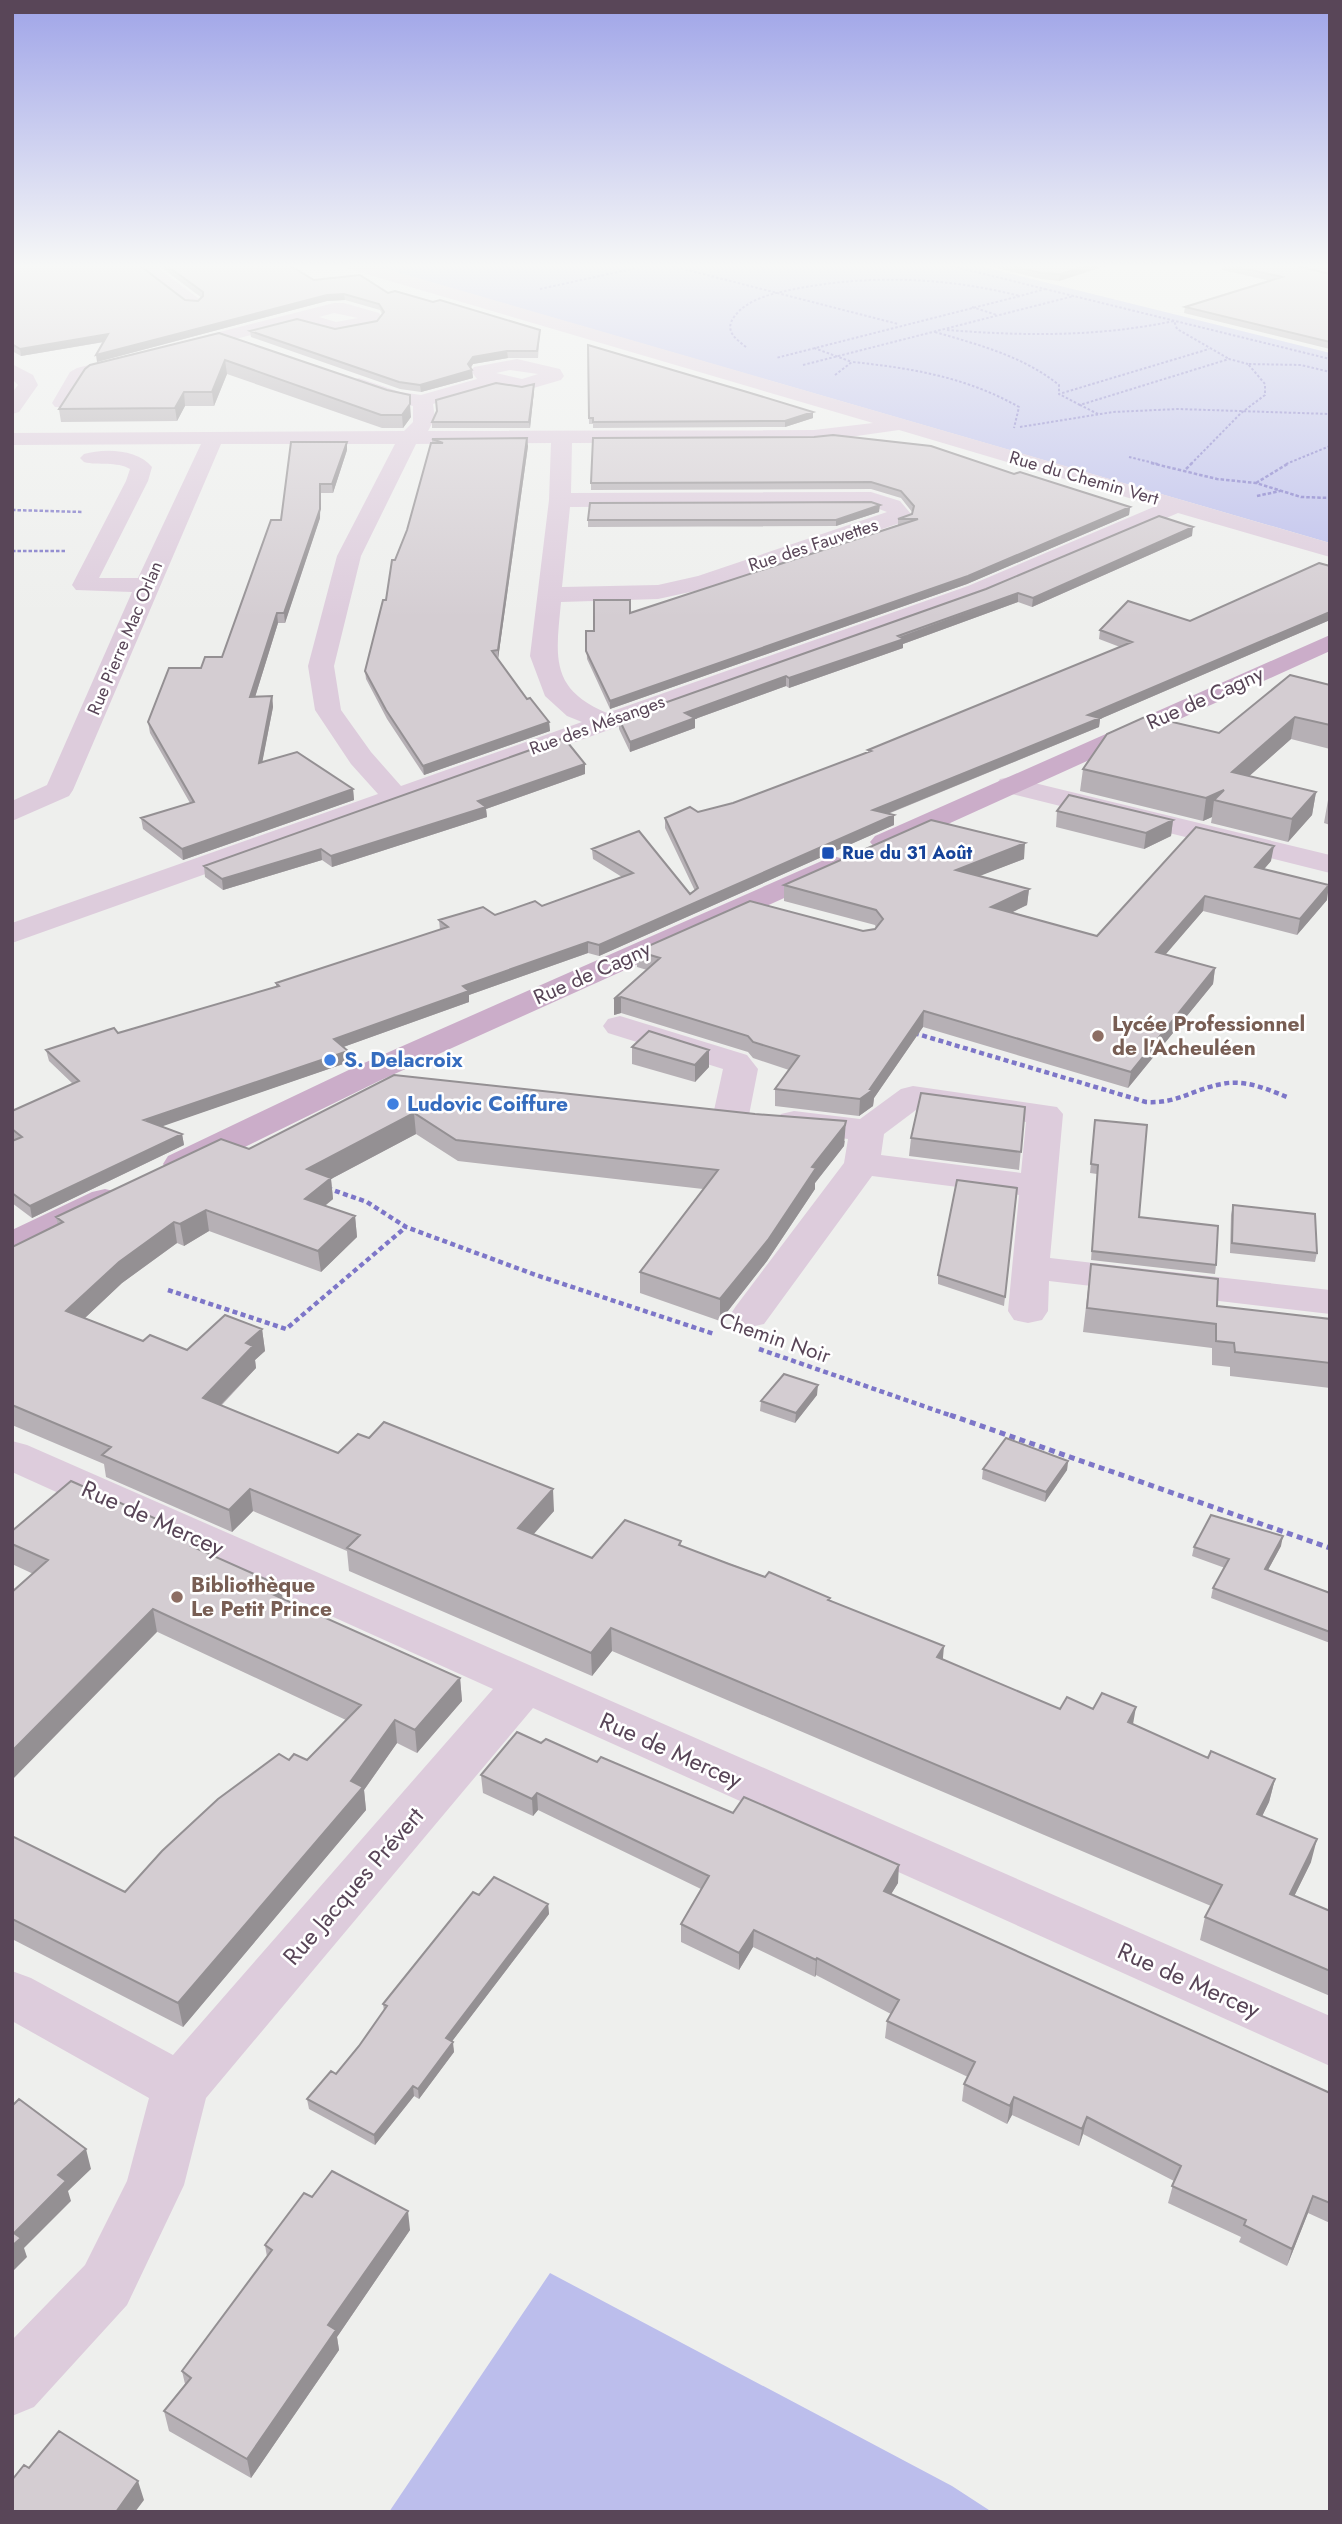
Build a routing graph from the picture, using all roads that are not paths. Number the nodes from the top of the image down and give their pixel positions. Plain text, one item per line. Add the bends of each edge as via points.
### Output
1 (27, 383) edge
2 (73, 383) edge
3 (354, 383) edge
4 (485, 383) edge
5 (758, 383) edge
6 (422, 401) junction
7 (62, 403) edge
8 (12, 408) edge
9 (903, 425) junction
10 (562, 437) junction
11 (214, 438) junction
12 (408, 438) junction
13 (12, 439) edge
14 (12, 458) edge
15 (137, 481) junction
16 (176, 481) junction
17 (560, 500) junction
18 (1174, 514) junction
19 (1330, 550) edge
20 (1330, 571) edge
21 (147, 585) junction
22 (548, 594) junction
23 (1330, 642) edge
24 (604, 722) junction
25 (1010, 785) junction
26 (396, 797) junction
27 (12, 812) edge
28 (1330, 864) edge
29 (748, 903) junction
30 (786, 914) edge
31 (12, 934) edge
32 (620, 1026) dead end
33 (368, 1074) junction
34 (435, 1082) edge
35 (865, 1147) junction
36 (1038, 1186) junction
37 (12, 1245) edge
38 (1030, 1267) junction
39 (1330, 1302) edge
40 (1028, 1311) dead end
41 (742, 1333) road end
42 (12, 1455) edge
43 (525, 1685) junction
44 (12, 1994) edge
45 (1330, 2042) edge
46 (180, 2087) junction
47 (12, 2385) edge

1 - 8 street
2 - 7 street
3 - 6 street
4 - 6 street
5 - 9 street, Rue du Chemin Vert
6 - 12 street via 427,415 421,429
9 - 10 street via 814,436
9 - 18 street, Rue du Chemin Vert
10 - 12 street
10 - 17 street
11 - 12 street
11 - 13 street
11 - 16 street, Rue Pierre Mac Orlan
12 - 26 street via 349,556 321,666 328,710 361,758
14 - 15 street via 130,459 141,467
15 - 16 street
15 - 21 street via 84,585
16 - 21 street, Rue Pierre Mac Orlan
17 - 22 street
17 - 22 street, Rue des Fauvettes via 871,499 898,509 901,515 704,582 658,592
18 - 19 street, Rue du Chemin Vert
18 - 20 street
18 - 24 street, Rue des Mésanges via 976,591
21 - 27 street, Rue Pierre Mac Orlan via 59,790
22 - 24 street via 543,656 554,690 576,710
23 - 25 main road, Rue de Cagny
24 - 26 street, Rue des Mésanges
25 - 28 street
25 - 29 main road, Rue de Cagny
26 - 31 street, Rue des Mésanges
29 - 30 street
29 - 33 main road, Rue de Cagny
32 - 35 street via 735,1062 741,1069 717,1114
33 - 34 street
33 - 37 main road, Rue de Cagny
35 - 36 street
35 - 36 street via 913,1096 1045,1114
35 - 41 street
36 - 38 street
38 - 39 street
38 - 40 street
42 - 43 street, Rue de Mercey
43 - 45 street, Rue de Mercey
43 - 46 street, Rue Jacques Prévert
44 - 46 street
46 - 47 street, Rue Jacques Prévert via 155,2185 106,2285

